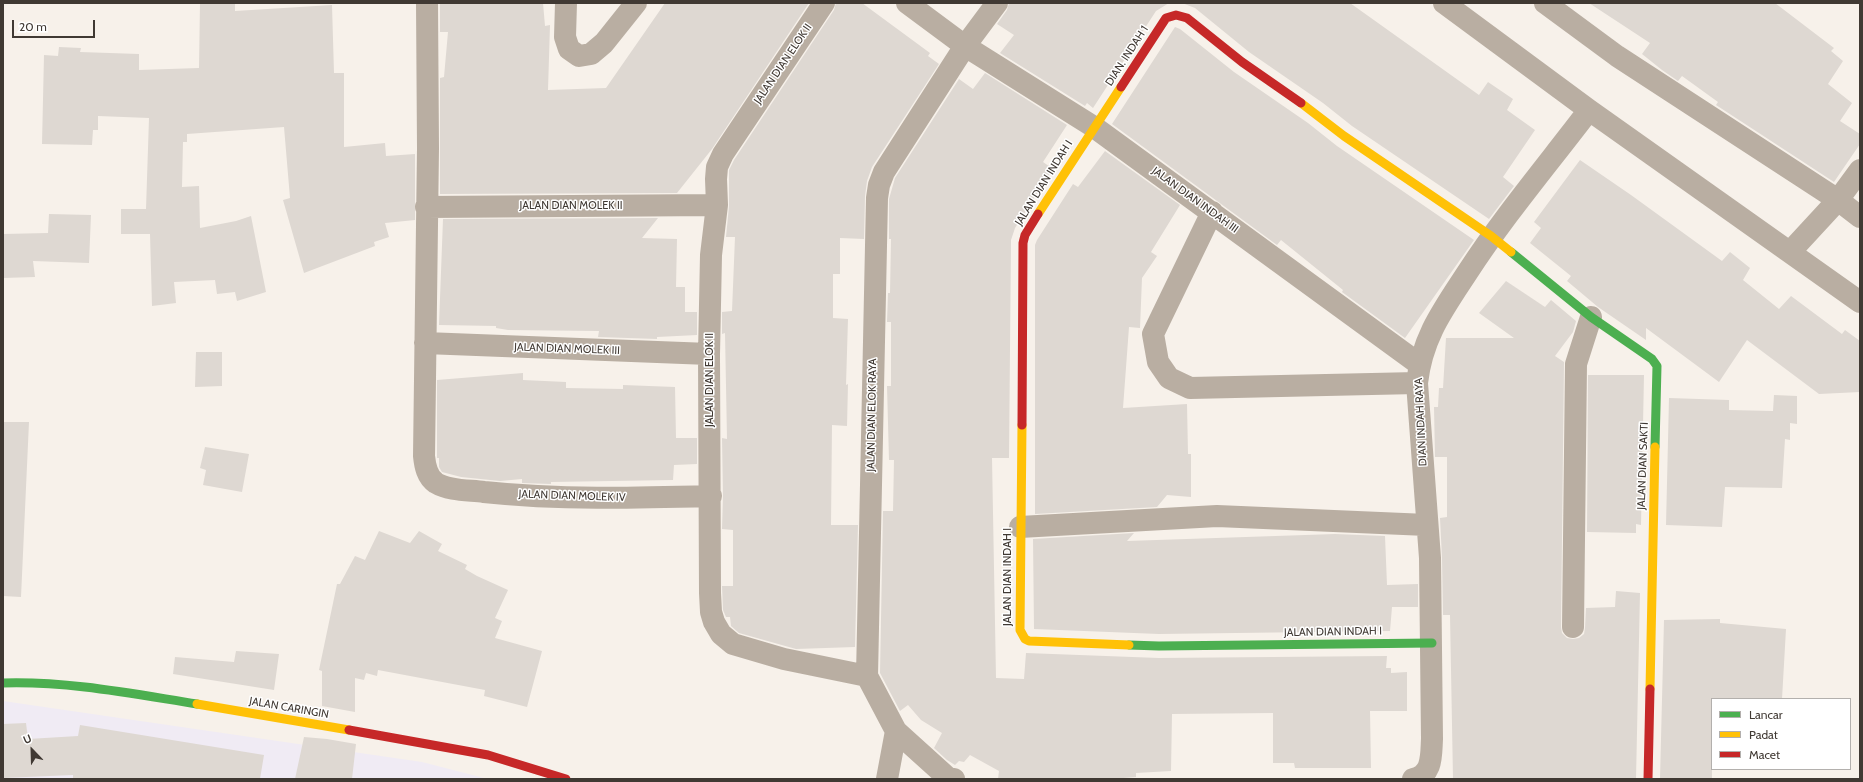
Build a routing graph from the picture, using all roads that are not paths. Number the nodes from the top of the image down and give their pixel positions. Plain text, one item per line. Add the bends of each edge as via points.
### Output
1 (427, 3) edge
2 (566, 3) edge
3 (636, 3) edge
4 (824, 3) edge
5 (907, 3) edge
6 (997, 3) edge
7 (1444, 3) edge
8 (1545, 3) edge
9 (1187, 18) joint
10 (965, 46) junction
11 (1589, 110) junction
12 (1094, 127) junction
13 (1860, 170) edge
14 (1838, 200) junction
15 (717, 205) junction
16 (426, 207) junction
17 (1212, 212) junction
18 (1860, 217) edge
19 (1491, 236) junction
20 (1790, 252) junction
21 (1860, 302) edge
22 (1591, 317) junction
23 (425, 343) junction
24 (709, 354) junction
25 (1418, 373) junction
26 (711, 496) junction
27 (1427, 525) junction
28 (1020, 527) junction
29 (1573, 627) dead end
30 (1432, 643) junction
31 (867, 676) junction
32 (3, 683) edge
33 (896, 731) junction
34 (566, 779) edge
35 (887, 779) edge
36 (950, 779) edge
37 (1413, 779) edge
38 (1648, 779) edge

1 - 16 street
2 - 3 street via 565,37 569,49 579,56 591,54 604,43
4 - 15 street, JALAN DIAN ELOK II via 723,154 717,167
5 - 10 street, JALAN DIAN INDAH III
6 - 10 street, JALAN DIAN ELOK RAYA
7 - 11 street
8 - 14 street via 1617,56
9 - 12 street, DIAN. INDAH 1 via 1173,14 1166,18
9 - 19 street, JALAN DIAN SAKTI via 1242,62 1316,113 1344,136
10 - 12 street, JALAN DIAN INDAH III
10 - 31 street, JALAN DIAN ELOK RAYA via 884,172 879,185
11 - 19 street, DIAN INDAH RAYA
11 - 20 street
12 - 17 street, JALAN DIAN INDAH III
12 - 28 street, JALAN DIAN INDAH I via 1025,235 1023,243
13 - 14 street
14 - 18 street
14 - 20 street
15 - 16 street, JALAN DIAN MOLEK II
15 - 24 street, JALAN DIAN ELOK II via 711,256
16 - 23 street
17 - 25 street, JALAN DIAN INDAH III
17 - 25 street via 1153,334 1158,362 1169,378 1190,388
19 - 22 street, JALAN DIAN SAKTI
19 - 25 street, DIAN INDAH RAYA via 1434,323
20 - 21 street
22 - 29 street via 1576,364
22 - 38 street, JALAN DIAN SAKTI via 1652,359 1657,366
23 - 24 street, JALAN DIAN MOLEK III
23 - 26 street, JALAN DIAN MOLEK IV via 424,456 429,476 436,483 454,488 515,495 599,499
24 - 26 street, JALAN DIAN ELOK II
25 - 27 street, DIAN INDAH RAYA
26 - 31 street, JALAN DIAN ELOK II via 711,612 721,634 733,644 784,659
27 - 28 street via 1217,516
27 - 30 street, DIAN INDAH RAYA
28 - 30 street, JALAN DIAN INDAH I via 1019,625 1023,636 1029,641 1159,646
30 - 37 street, DIAN INDAH RAYA via 1430,764 1423,775
31 - 33 street, JALAN DIAN ELOK RAYA
32 - 34 street, JALAN CARINGIN via 83,686 253,713 488,755
33 - 35 street
33 - 36 street, JALAN DIAN ELOK RAYA

